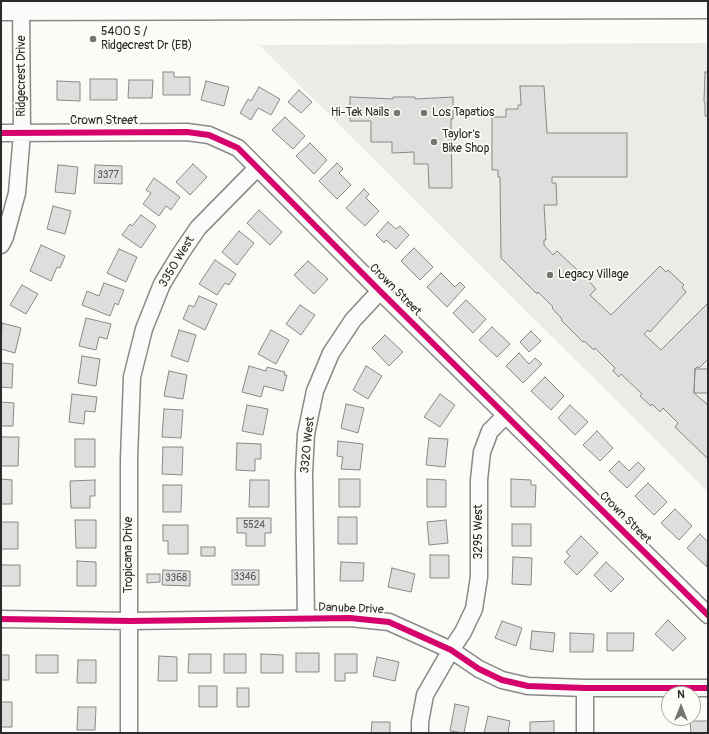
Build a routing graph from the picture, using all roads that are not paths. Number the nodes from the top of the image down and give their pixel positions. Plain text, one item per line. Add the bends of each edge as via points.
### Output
1 (15, 7) edge
2 (708, 7) edge
3 (1, 133) edge
4 (22, 133) junction
5 (257, 168) junction
6 (1, 245) edge
7 (380, 291) junction
8 (132, 377) joint
9 (506, 415) junction
10 (708, 615) edge
11 (306, 619) junction
12 (1, 620) edge
13 (130, 620) junction
14 (451, 650) junction
15 (585, 688) junction
16 (708, 688) edge
17 (129, 733) edge
18 (420, 733) edge
19 (585, 733) edge

1 - 2 main road
1 - 4 street, Ridgecrest Drive
3 - 4 street, Crown Street
4 - 5 street, Crown Street via 187,132 209,135 238,148
4 - 6 street, Ridgecrest Drive via 17,192
5 - 7 street, Crown Street
5 - 8 street, 3350 West via 198,228 162,284 144,329
7 - 9 street, Crown Street
7 - 11 street, 3320 West via 353,320 331,354 315,391 306,434 304,473
8 - 13 street, Tropicana Drive via 129,459
9 - 10 street, Crown Street
9 - 14 street, 3295 West via 490,431 482,452 479,480 479,577 474,609
11 - 13 street, Danube Drive
11 - 14 street, Danube Drive via 350,618 389,622
12 - 13 street, Danube Drive
13 - 17 street, Tropicana Drive
14 - 15 street, Danube Drive via 479,669 502,680 528,686
14 - 18 street, 3295 West via 425,694
15 - 16 street, Danube Drive
15 - 19 street

